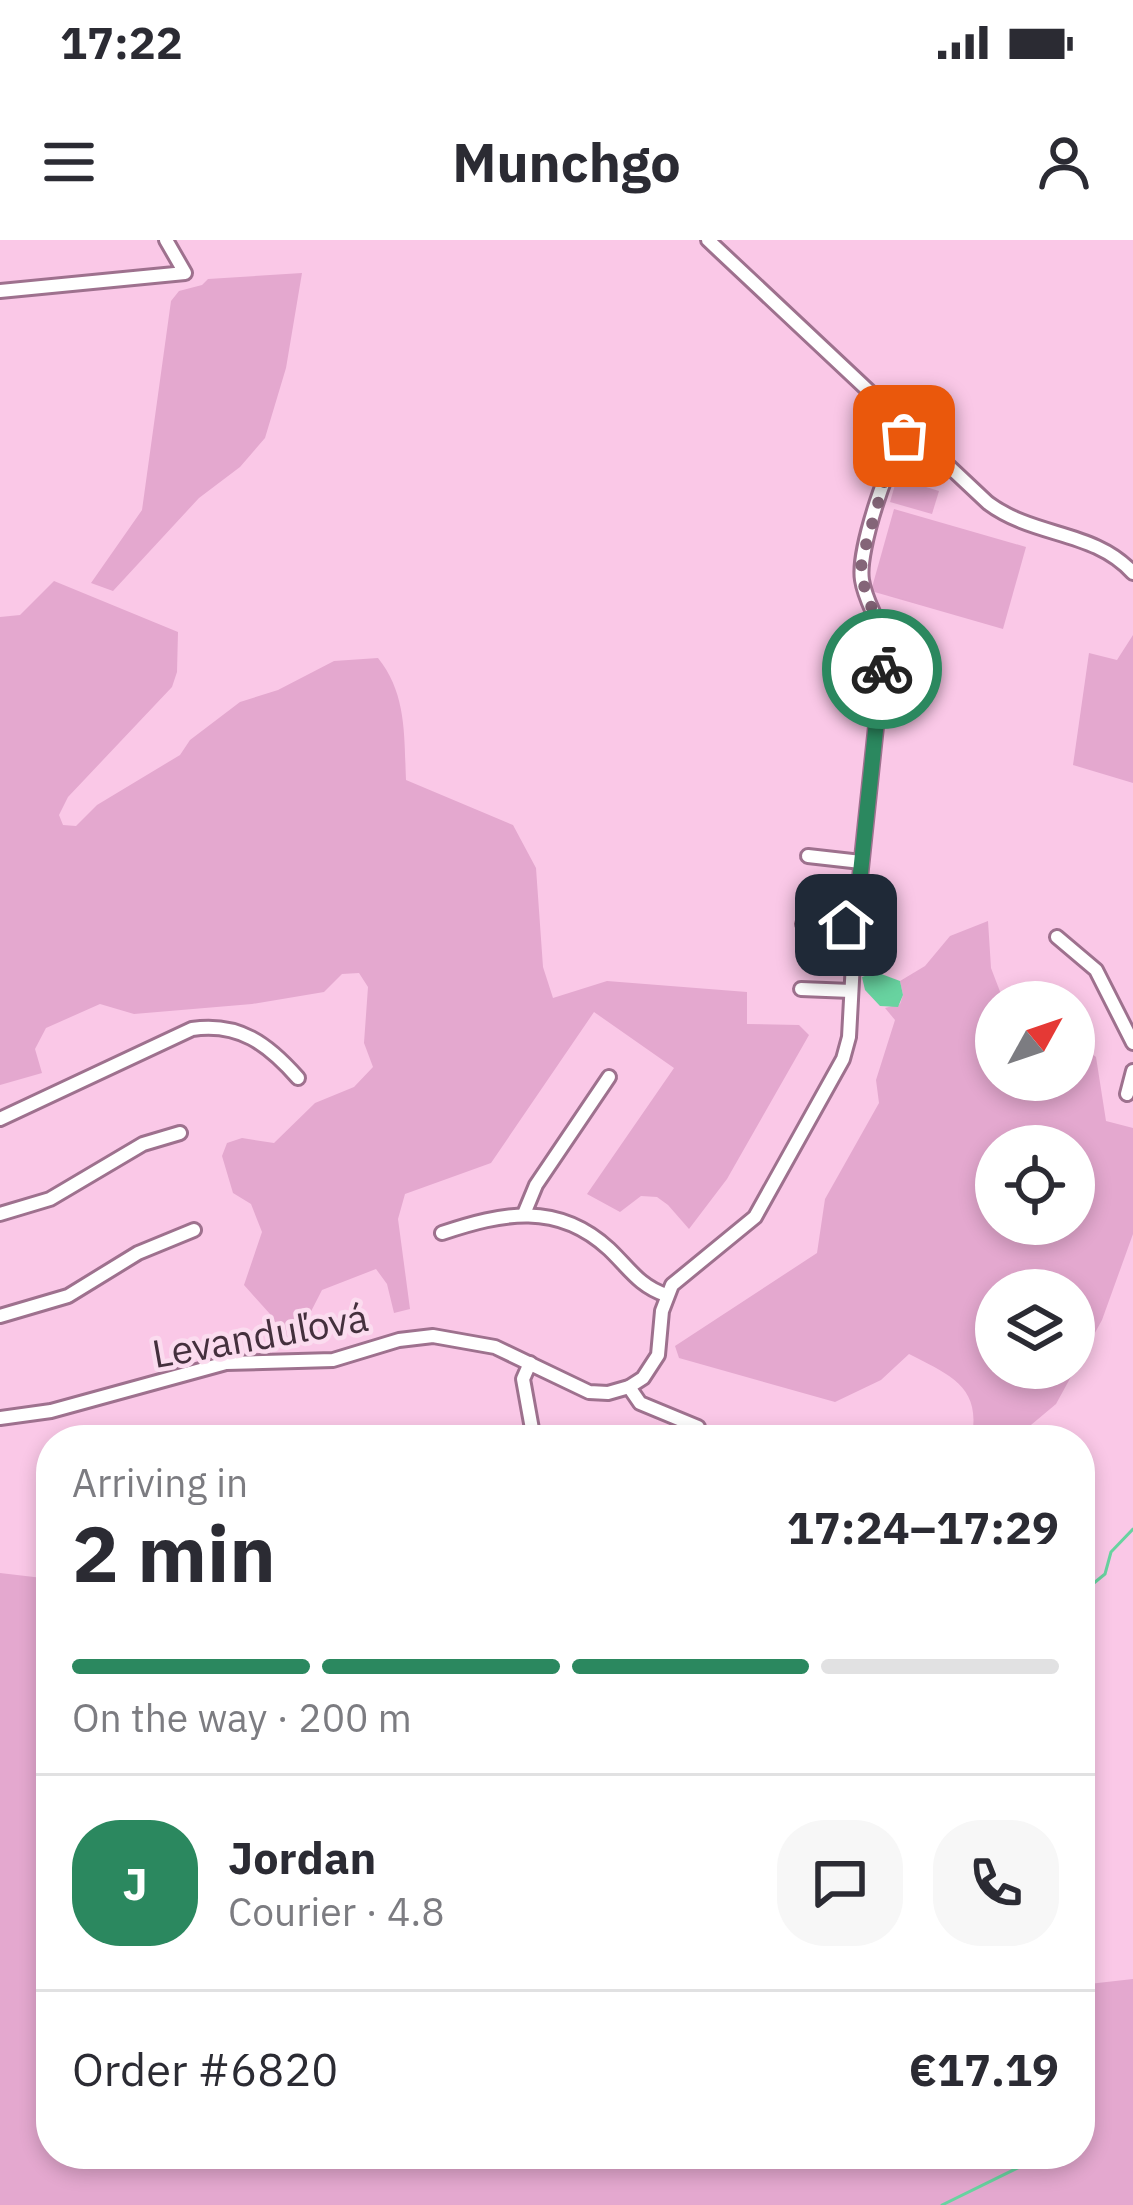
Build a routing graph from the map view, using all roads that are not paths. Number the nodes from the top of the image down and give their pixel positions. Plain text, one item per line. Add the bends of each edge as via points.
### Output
1 (166, 240) edge
2 (708, 240) edge
3 (0, 291) edge
4 (910, 430) junction
5 (1133, 573) edge
6 (808, 856) dead end
7 (861, 862) junction
8 (803, 924) dead end
9 (855, 925) junction
10 (1057, 937) dead end
11 (801, 988) dead end
12 (851, 991) junction
13 (1133, 1043) edge
14 (1133, 1071) edge
15 (298, 1078) dead end
16 (609, 1078) dead end
17 (1127, 1094) dead end
18 (0, 1119) edge
19 (180, 1133) dead end
20 (0, 1214) edge
21 (524, 1214) junction
22 (194, 1230) dead end
23 (442, 1233) dead end
24 (666, 1295) junction
25 (0, 1316) edge
26 (530, 1364) junction
27 (629, 1387) junction
28 (0, 1418) edge
29 (531, 1425) edge
30 (693, 1425) edge

1 - 3 street via 185,273
2 - 4 street
4 - 5 street via 988,503 1042,532 1089,542
4 - 7 street via 893,452 861,562 884,651
6 - 7 street
7 - 9 street
8 - 9 street
9 - 12 street
10 - 13 street via 1096,970
11 - 12 street
12 - 24 street via 843,1058 766,1201
14 - 17 street
15 - 18 street via 254,1037 192,1028
16 - 21 street
19 - 20 street via 143,1144 50,1199
21 - 23 street
21 - 24 street via 587,1234 642,1285
22 - 25 street via 68,1296
24 - 27 street via 658,1355
26 - 27 street, Levanduľová via 589,1393
26 - 28 street, Levanduľová via 470,1340 415,1338 333,1360 226,1363
26 - 29 street via 523,1379
27 - 30 street via 640,1403

